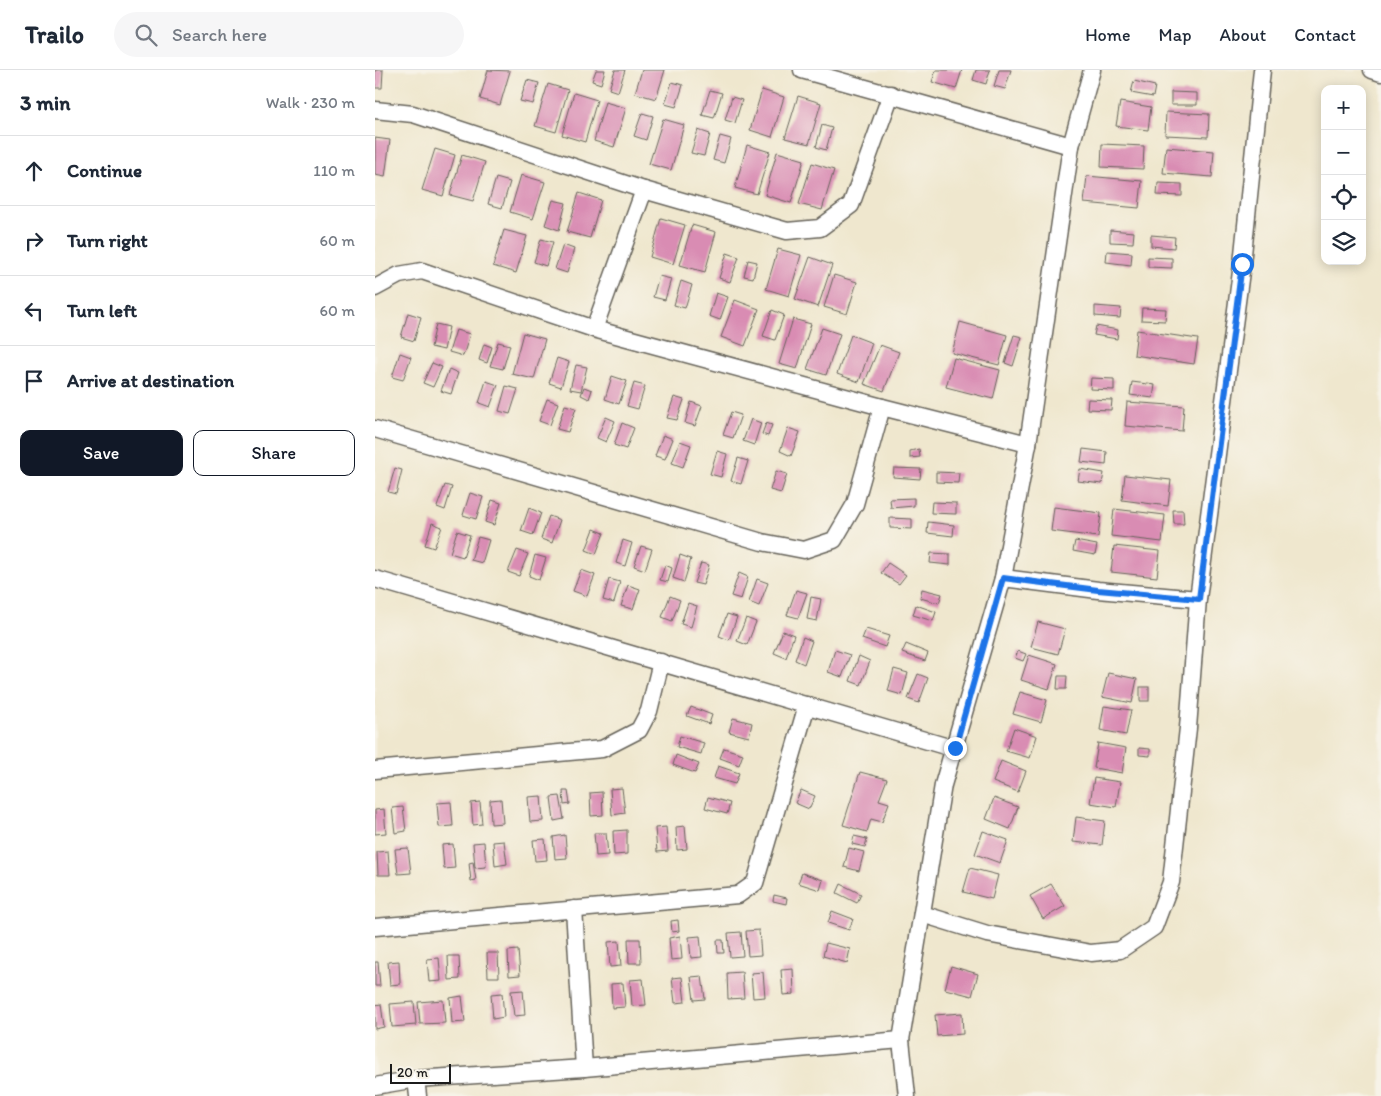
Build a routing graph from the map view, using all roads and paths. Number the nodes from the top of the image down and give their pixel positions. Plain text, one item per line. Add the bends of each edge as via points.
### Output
1 (802, 70) edge
2 (1092, 70) edge
3 (1262, 70) edge
4 (1372, 70) edge
5 (1381, 72) edge
6 (891, 94) junction
7 (375, 110) edge
8 (1071, 146) junction
9 (644, 190) junction
10 (375, 288) edge
11 (595, 329) junction
12 (882, 407) junction
13 (375, 429) edge
14 (1028, 444) junction
15 (375, 578) edge
16 (1003, 578) junction
17 (1199, 599) junction
18 (661, 662) junction
19 (807, 705) junction
20 (955, 748) junction
21 (375, 770) edge
22 (574, 908) junction
23 (922, 914) junction
24 (375, 927) edge
25 (901, 1040) junction
26 (584, 1068) junction
27 (416, 1080) junction
28 (375, 1086) edge
29 (417, 1096) edge
30 (907, 1096) edge

1 - 6 street
2 - 8 street
3 - 17 street via 1242,264
4 - 5 street
6 - 8 street
6 - 9 street via 851,205 820,228 787,231
7 - 9 street via 413,114
8 - 14 street
9 - 11 street
10 - 11 street via 399,275 422,271
11 - 12 street
12 - 13 street via 855,504 833,540 804,550 762,542
12 - 14 street
14 - 16 street
15 - 18 street
16 - 17 street
16 - 20 street
17 - 23 street via 1171,882 1154,927 1121,950 1091,953 987,934
18 - 19 street
18 - 21 street via 649,711 639,730 602,749
19 - 20 street
19 - 22 street via 755,883 738,895
20 - 23 street via 943,785
22 - 24 street
22 - 26 street
23 - 25 street
25 - 26 street
25 - 30 street
26 - 27 street
27 - 28 street
27 - 29 street

